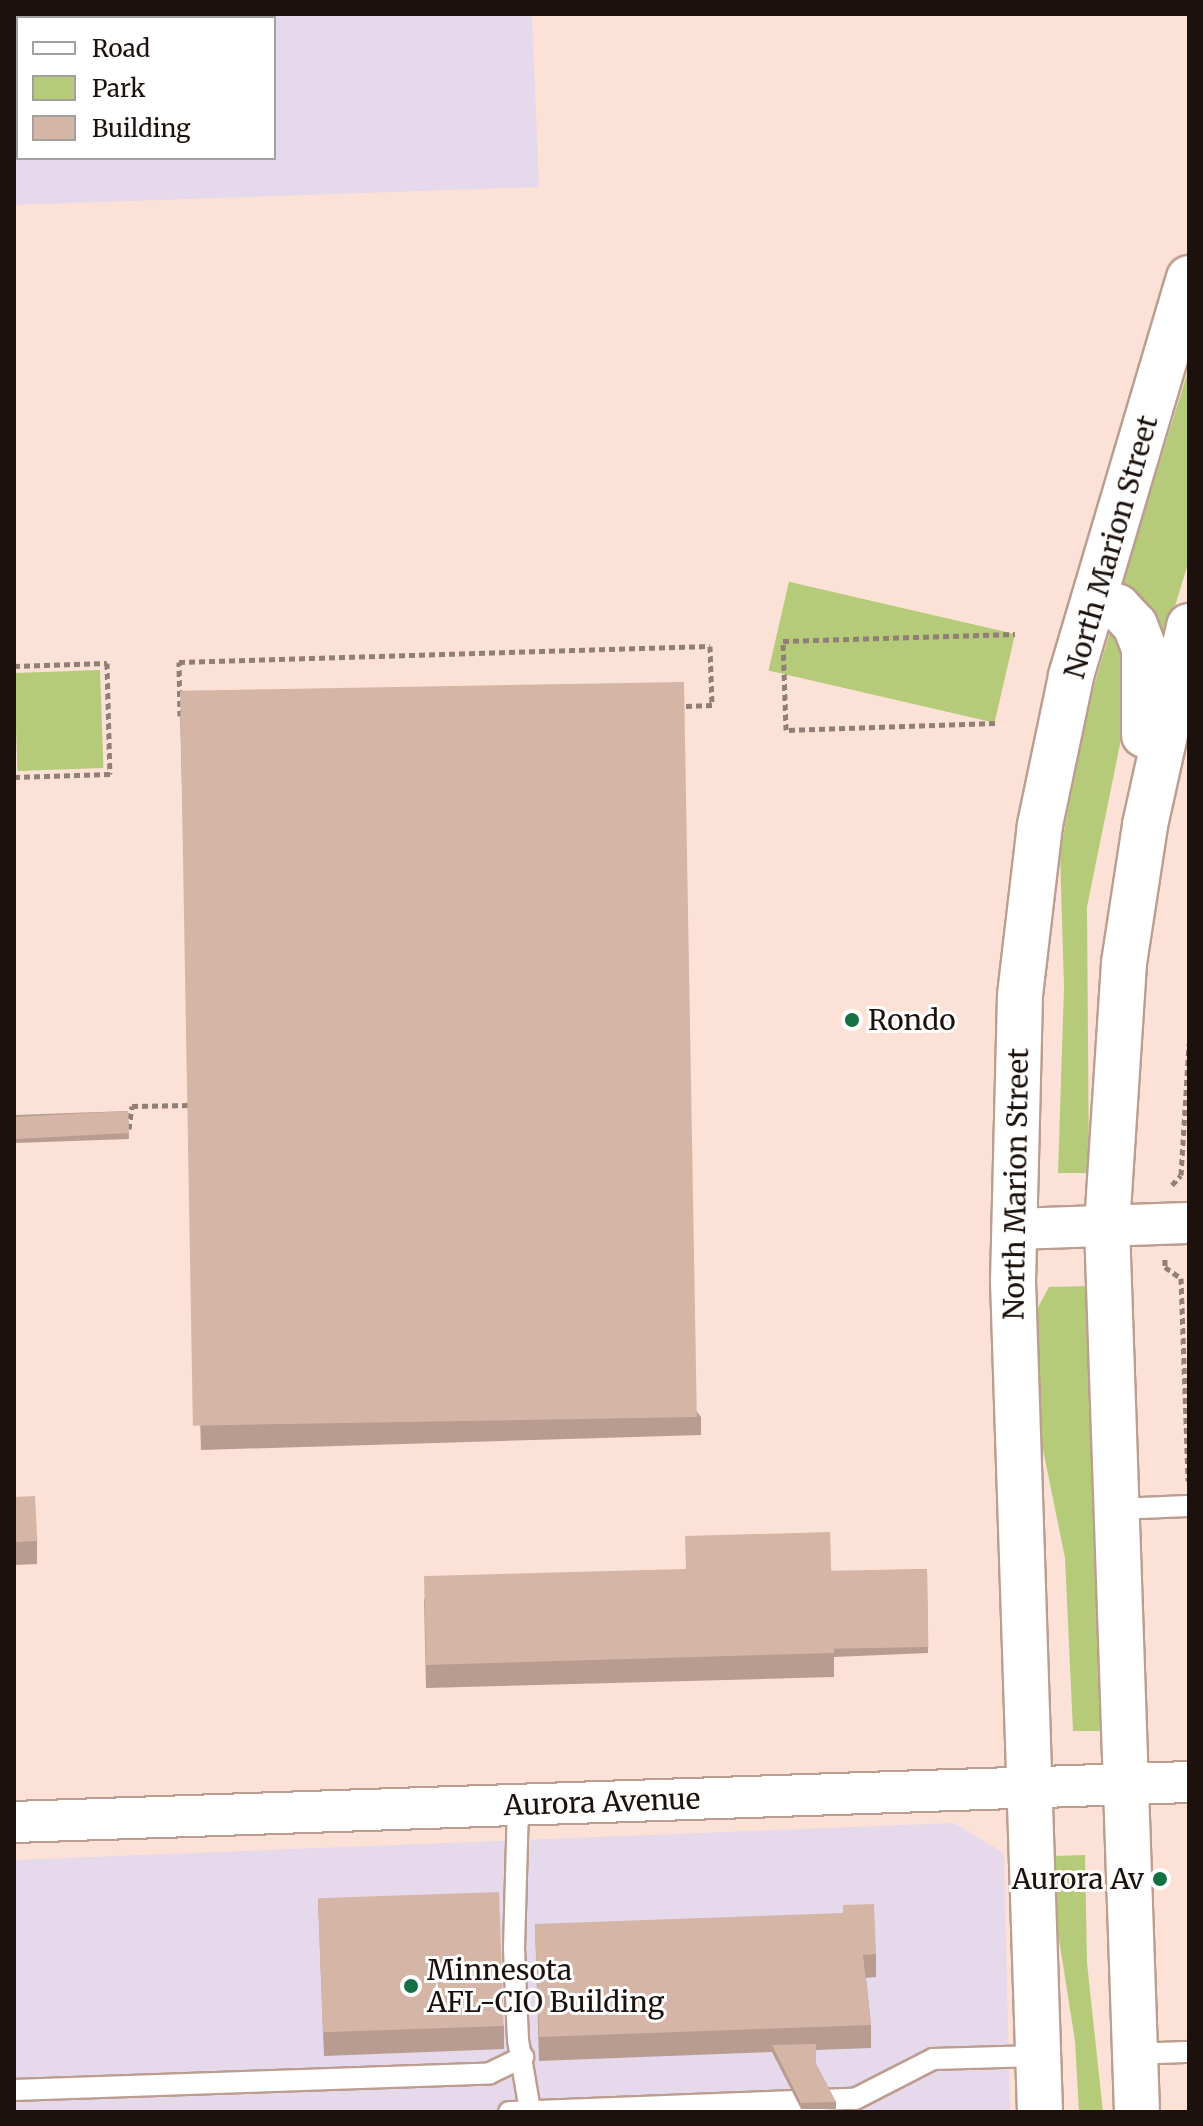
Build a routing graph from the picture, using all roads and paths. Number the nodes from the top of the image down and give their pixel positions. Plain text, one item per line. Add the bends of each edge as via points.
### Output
1 (1189, 278) edge
2 (1094, 599) junction
3 (1189, 626) edge
4 (1015, 634) dead end
5 (14, 666) edge
6 (685, 706) edge
7 (180, 716) edge
8 (995, 723) dead end
9 (14, 777) edge
10 (1145, 825) junction
11 (1189, 1044) edge
12 (191, 1105) edge
13 (129, 1129) edge
14 (1178, 1223) edge
15 (1107, 1226) junction
16 (1013, 1229) junction
17 (1189, 1506) edge
18 (1116, 1509) junction
19 (1189, 1782) edge
20 (1123, 1784) junction
21 (1027, 1787) junction
22 (518, 1805) junction
23 (14, 1822) edge
24 (1189, 2052) edge
25 (1134, 2054) junction
26 (1037, 2056) junction
27 (523, 2057) junction
28 (14, 2090) edge
29 (520, 2111) edge
30 (1040, 2112) edge
31 (1137, 2112) edge

1 - 2 main road, North Marion Street
2 - 10 main road via 1118,607 1135,625 1144,648
2 - 16 main road, North Marion Street via 1040,825 1020,995
3 - 10 main road
4 - 8 path via 783,641 786,730
5 - 9 path via 107,663 110,774
6 - 7 path via 712,705 710,646 179,662
10 - 15 main road via 1124,963
11 - 14 path via 1181,1175 1172,1182
12 - 13 path via 132,1106
14 - 15 street
14 - 17 path via 1165,1267 1181,1278
15 - 16 street
15 - 18 main road
16 - 21 main road, North Marion Street
17 - 18 lane
18 - 20 main road
19 - 20 street, Aurora Avenue
20 - 21 street, Aurora Avenue
20 - 25 main road
21 - 22 street, Aurora Avenue
21 - 26 main road, North Marion Street
22 - 23 street, Aurora Avenue
22 - 27 lane via 514,1948
24 - 25 lane
25 - 31 main road
26 - 29 lane via 933,2059 855,2099
26 - 30 main road, North Marion Street
27 - 28 lane via 490,2073
27 - 29 lane

